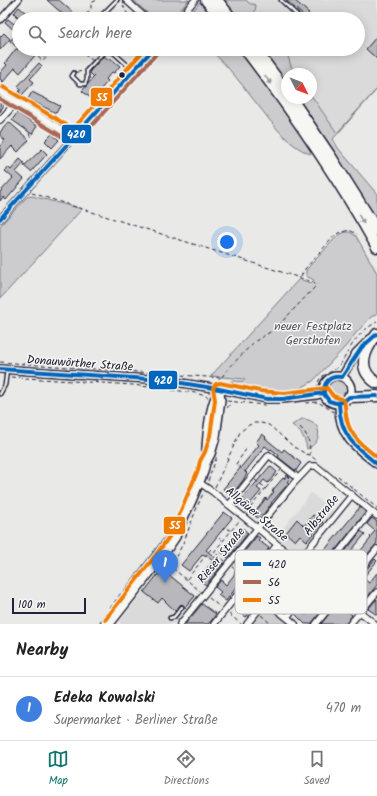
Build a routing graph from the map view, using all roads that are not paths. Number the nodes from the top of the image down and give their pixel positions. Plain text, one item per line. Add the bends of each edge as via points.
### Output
1 (18, 0) edge
2 (117, 0) edge
3 (195, 0) edge
4 (206, 0) edge
5 (217, 0) edge
6 (281, 0) edge
7 (124, 2) edge
8 (105, 12) edge
9 (140, 12) edge
10 (185, 12) edge
11 (216, 12) edge
12 (226, 12) edge
13 (294, 12) edge
14 (0, 20) edge
15 (100, 56) edge
16 (116, 56) edge
17 (146, 56) edge
18 (250, 56) edge
19 (260, 56) edge
20 (133, 71) junction
21 (74, 73) road end
22 (281, 84) edge
23 (0, 92) edge
24 (17, 102) junction
25 (295, 104) edge
26 (0, 120) edge
27 (74, 137) junction
28 (0, 219) edge
29 (374, 224) edge
30 (377, 230) edge
31 (377, 247) edge
32 (377, 334) edge
33 (4, 372) edge
34 (342, 377) junction
35 (377, 382) edge
36 (219, 389) junction
37 (377, 390) edge
38 (350, 393) junction
39 (0, 394) edge
40 (320, 394) junction
41 (377, 396) edge
42 (338, 404) junction
43 (377, 464) edge
44 (298, 478) junction
45 (197, 480) junction
46 (352, 495) junction
47 (229, 505) junction
48 (371, 512) junction
49 (377, 516) edge
50 (257, 528) junction
51 (277, 545) junction
52 (377, 549) edge
53 (239, 550) edge
54 (273, 550) edge
55 (283, 550) edge
56 (308, 550) edge
57 (340, 550) edge
58 (235, 555) edge
59 (367, 561) edge
60 (377, 592) edge
61 (235, 598) edge
62 (367, 604) edge
63 (182, 607) dead end
64 (255, 614) edge
65 (283, 614) edge
66 (289, 614) edge
67 (324, 614) edge
68 (358, 614) edge
69 (362, 614) edge
70 (287, 617) junction
71 (170, 618) dead end
72 (107, 624) edge
73 (180, 624) edge
74 (214, 624) edge
75 (247, 624) edge
76 (295, 624) edge
77 (316, 624) edge
78 (350, 624) edge
79 (375, 624) edge

1 - 14 street
2 - 8 lane
3 - 10 street
4 - 11 highway
5 - 12 highway
6 - 13 lane
7 - 9 street
15 - 21 lane via 87,70 86,82 82,85 73,78
16 - 20 lane
17 - 20 street
18 -> 31 highway via 308,136
19 - 22 highway
20 - 27 street
23 - 24 street
24 - 26 street
24 - 27 street
25 - 29 highway
27 - 28 street
29 - 30 highway
32 - 34 main road via 362,347
32 - 35 highway via 366,350 364,363 368,375
33 - 36 main road, Donauwörther Straße via 163,380
33 - 39 lane via 5,385
34 - 38 main road via 350,383
34 - 40 main road via 335,376 329,379
36 - 40 main road, Donauwörther Straße via 267,399
36 - 45 main road via 213,402 206,463
37 - 38 highway
38 - 41 highway
38 - 42 main road via 344,402
40 - 42 main road via 332,403
42 - 43 main road via 338,412 348,440 359,452
44 - 46 street, Rieser Straße via 312,465 316,466
44 - 47 street via 269,455
44 - 50 street, Rieser Straße
45 - 47 street, Allgäuer Straße
45 - 72 main road via 178,522
46 - 48 street
46 - 56 street, Albstraße
47 - 50 street, Allgäuer Straße
48 - 49 street
48 - 57 street
50 - 51 street, Allgäuer Straße
50 - 53 street, Rieser Straße
51 - 54 street
51 - 55 street, Allgäuer Straße
52 - 59 street
58 - 73 street, Rieser Straße
60 - 62 street
61 - 74 street
63 - 71 lane
64 - 75 street, Albstraße
65 - 70 street
66 - 70 street
67 - 77 street
68 - 78 street
69 - 79 street, Allgäuer Straße
70 - 76 street

